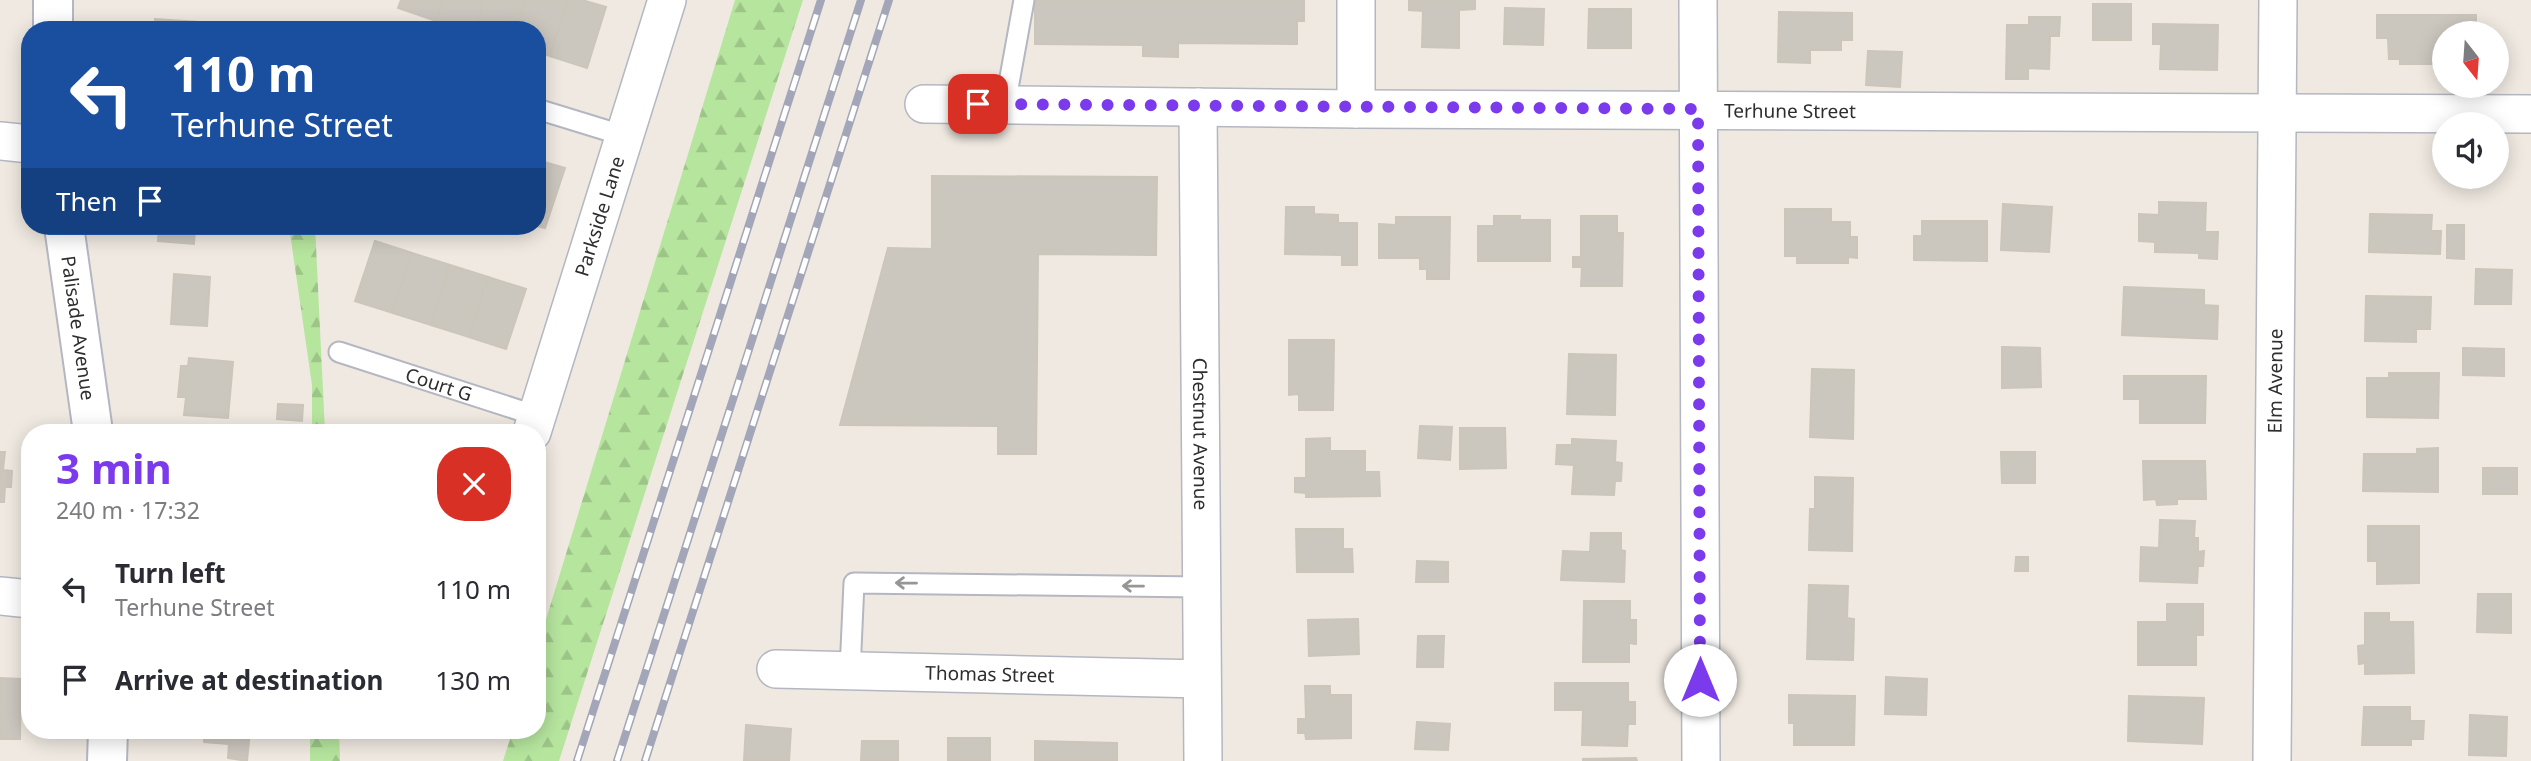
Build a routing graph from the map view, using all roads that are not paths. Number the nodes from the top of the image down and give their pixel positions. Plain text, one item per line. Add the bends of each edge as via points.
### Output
1 (53, 0) edge
2 (667, 0) edge
3 (1024, 0) edge
4 (1356, 0) edge
5 (1698, 0) edge
6 (2277, 0) edge
7 (53, 21) edge
8 (924, 104) dead end
9 (1005, 105) junction
10 (1198, 107) junction
11 (1356, 109) junction
12 (1698, 109) junction
13 (546, 111) edge
14 (2275, 113) junction
15 (2531, 114) edge
16 (625, 136) junction
17 (0, 141) edge
18 (21, 143) edge
19 (65, 235) edge
20 (339, 352) dead end
21 (92, 424) edge
22 (535, 424) edge
23 (1201, 587) junction
24 (0, 596) edge
25 (21, 598) edge
26 (776, 669) dead end
27 (850, 671) junction
28 (1202, 679) junction
29 (108, 739) edge
30 (107, 761) edge
31 (1203, 761) edge
32 (1701, 761) edge
33 (2272, 761) edge

1 - 7 street
2 - 16 street, Parkside Lane
3 - 9 lane
4 - 11 street
5 - 12 street
6 - 14 street, Elm Avenue
8 - 9 street, Terhune Street
9 - 10 street, Terhune Street
10 - 11 street, Terhune Street
10 - 23 street, Chestnut Avenue
11 - 12 street, Terhune Street
12 - 14 street, Terhune Street
12 - 32 street
13 - 16 lane
14 - 15 street, Terhune Street
14 - 33 street, Elm Avenue
16 - 22 street, Parkside Lane
17 - 18 street
19 - 21 street, Palisade Avenue
20 - 22 lane, Court G
23 -> 27 lane via 854,583
23 - 28 street, Chestnut Avenue
24 - 25 street
26 - 27 street, Thomas Street
27 - 28 street, Thomas Street
28 - 31 street, Chestnut Avenue
29 - 30 street

